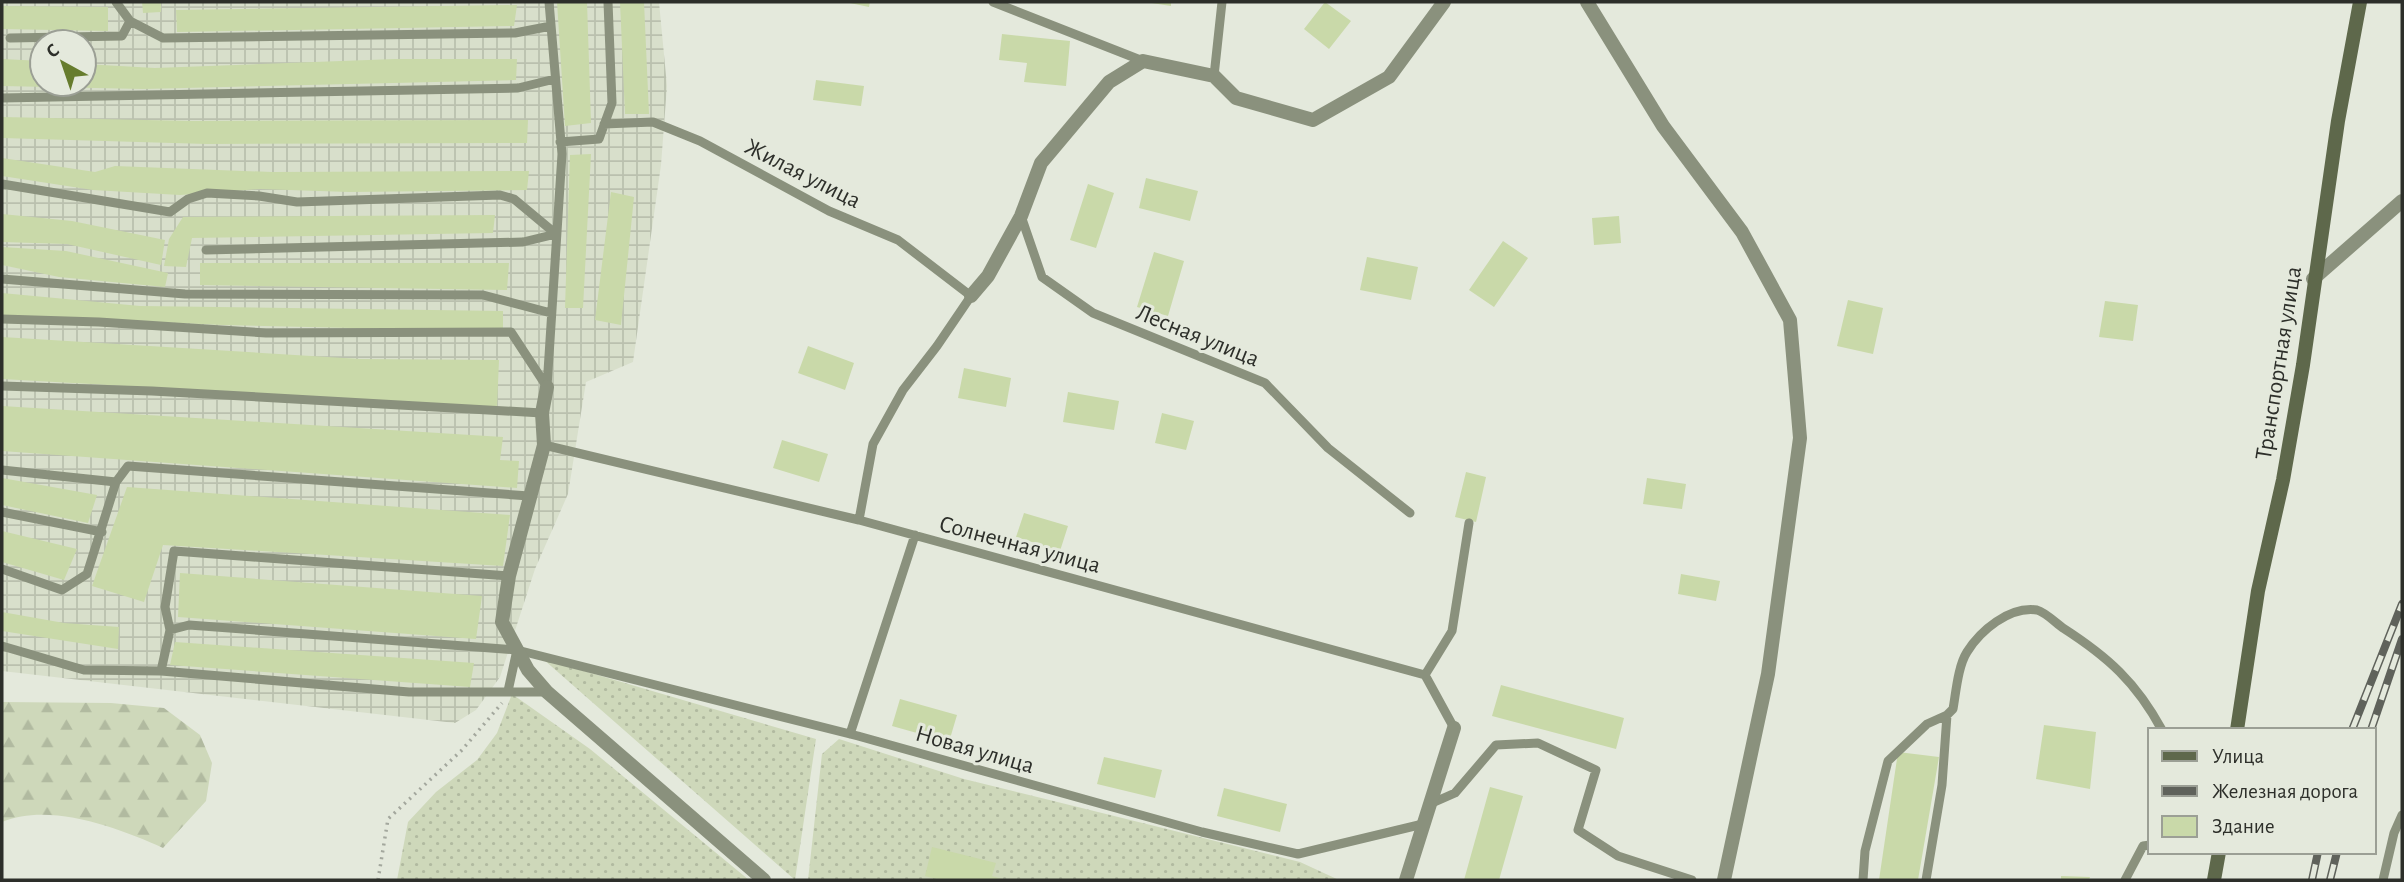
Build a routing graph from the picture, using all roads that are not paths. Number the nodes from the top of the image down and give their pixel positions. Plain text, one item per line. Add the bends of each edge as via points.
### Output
1 (116, 2) edge
2 (549, 2) edge
3 (608, 2) edge
4 (993, 2) edge
5 (1222, 2) edge
6 (1444, 2) edge
7 (1587, 2) edge
8 (2360, 2) edge
9 (130, 21) junction
10 (551, 26) junction
11 (10, 38) dead end
12 (1143, 61) junction
13 (1214, 76) junction
14 (555, 79) junction
15 (2, 98) edge
16 (604, 124) junction
17 (561, 142) junction
18 (2, 184) edge
19 (2402, 201) edge
20 (1021, 216) junction
21 (556, 234) junction
22 (206, 250) dead end
23 (2, 279) edge
24 (2313, 279) junction
25 (971, 296) junction
26 (551, 313) junction
27 (2, 319) edge
28 (2, 386) edge
29 (547, 387) junction
30 (542, 413) junction
31 (544, 445) junction
32 (2, 470) edge
33 (116, 482) junction
34 (529, 496) junction
35 (2, 512) edge
36 (1410, 513) dead end
37 (859, 520) junction
38 (1469, 523) dead end
39 (102, 532) junction
40 (915, 535) junction
41 (2, 569) edge
42 (509, 576) junction
43 (170, 630) junction
44 (2, 646) edge
45 (517, 650) junction
46 (161, 671) junction
47 (1425, 674) junction
48 (508, 691) junction
49 (547, 692) junction
50 (1947, 715) junction
51 (1454, 728) joint
52 (2161, 728) edge
53 (2237, 728) edge
54 (850, 734) junction
55 (1429, 804) junction
56 (2402, 815) edge
57 (1423, 824) junction
58 (2148, 845) edge
59 (2219, 854) edge
60 (764, 880) edge
61 (1406, 880) edge
62 (1692, 880) edge
63 (1724, 880) edge
64 (1863, 880) edge
65 (1926, 880) edge
66 (2125, 880) edge
67 (2214, 880) edge
68 (2383, 880) edge

1 - 9 lane
2 - 10 lane
3 - 16 lane via 612,103
4 - 12 lane
5 - 13 lane
6 - 13 street via 1389,77 1313,120 1236,98
7 - 63 street via 1663,126 1742,232 1790,320 1800,438 1768,674
8 - 24 main road, Транспортная улица
9 - 10 lane via 163,38 515,33
9 - 11 lane via 122,36
10 - 14 lane
12 - 13 street
12 - 20 street via 1109,82 1041,163
14 - 15 lane via 518,88
14 - 17 lane
16 - 17 lane via 599,139
16 - 25 lane, Жилая улица via 653,122 700,141 829,211 898,240
17 - 21 lane
18 - 21 lane via 170,212 207,193 297,202 499,195 514,199
19 - 24 street
20 - 25 street via 988,276
20 - 36 lane, Лесная улица via 1042,277 1093,313 1265,383 1328,448
21 - 22 lane via 523,242
21 - 26 lane
23 - 26 lane via 185,295 483,295
24 - 53 main road, Транспортная улица via 2303,365
25 - 37 lane via 903,390 873,444
26 - 29 lane
27 - 29 lane via 266,333 511,332
28 - 30 lane
29 - 30 street
30 - 31 street
31 - 34 street
31 - 37 lane, Солнечная улица
32 - 33 lane
33 - 34 lane via 128,466
33 - 39 lane
34 - 42 street
35 - 39 lane
37 - 40 lane, Солнечная улица
38 - 47 lane via 1452,631
39 - 41 lane via 87,575 62,590
40 - 47 lane, Солнечная улица
40 - 54 lane
42 - 43 lane via 174,551 164,607
42 - 45 street via 502,622
43 - 45 lane, Новая улица via 189,625
43 - 46 lane
44 - 46 lane via 85,670
45 - 48 lane
45 - 49 street
45 - 54 lane, Новая улица
46 - 48 lane via 408,692
47 - 51 lane
48 - 49 lane
49 - 60 street
50 - 52 lane via 1953,709 1965,654 1986,628 2016,612 2038,610 2091,645 2125,675
50 - 64 lane via 1927,724 1888,761 1865,851
50 - 65 lane via 1942,785
51 - 55 street
54 - 57 lane, Новая улица via 1202,832 1298,853
55 - 57 street
55 - 62 lane via 1455,793 1496,745 1538,743 1597,770 1577,830 1618,856
56 - 68 lane
57 - 61 street
58 - 66 lane via 2143,846
59 - 67 main road

